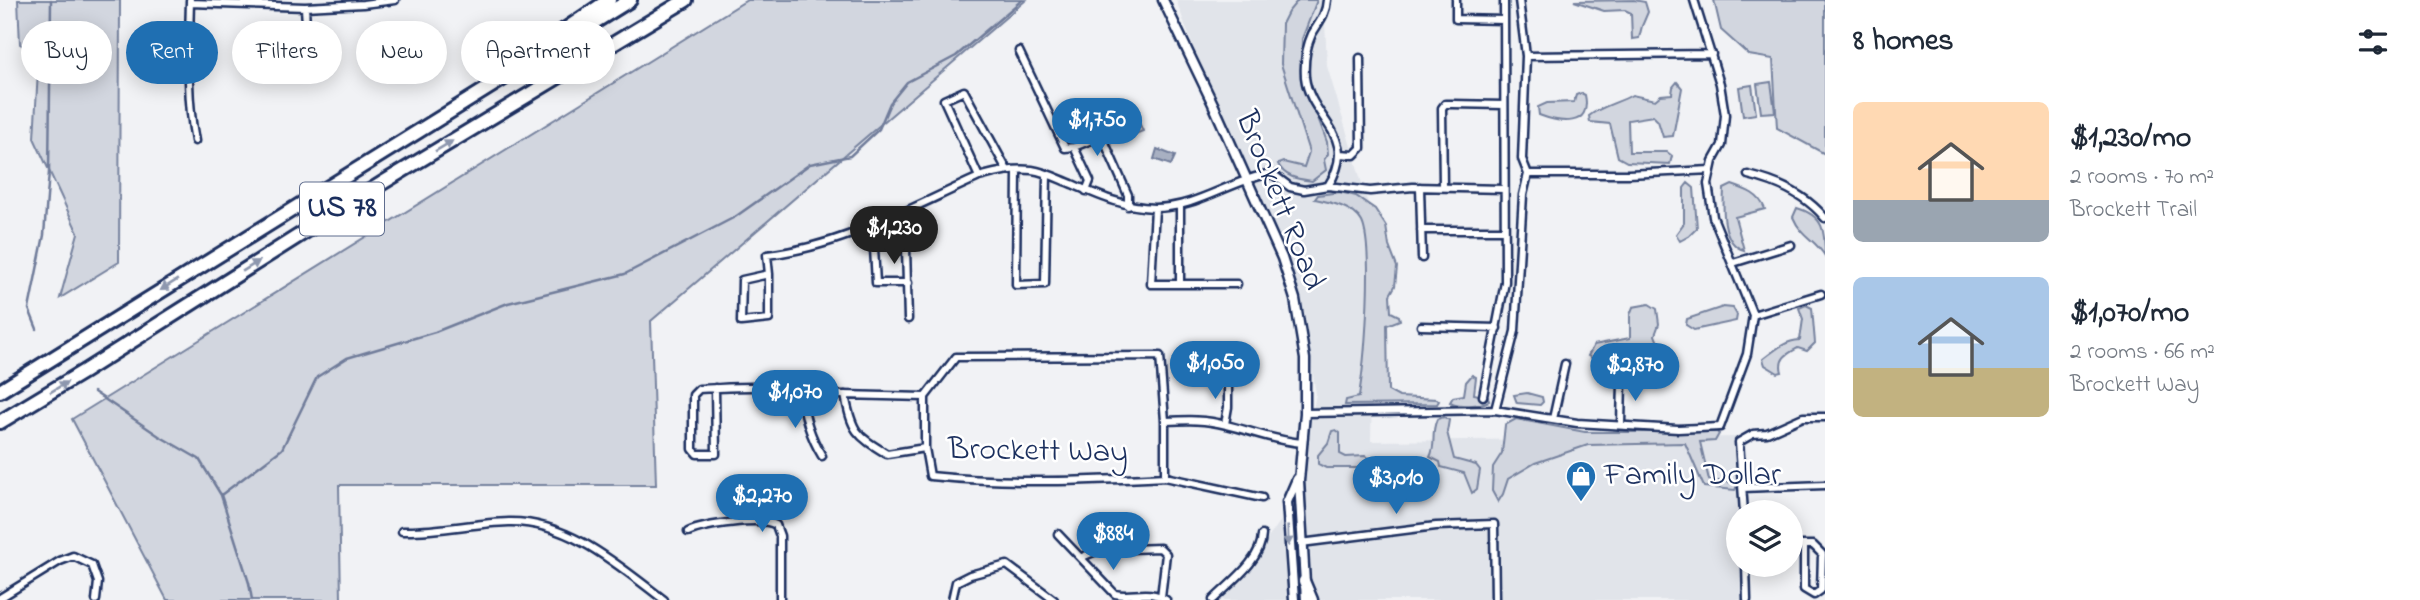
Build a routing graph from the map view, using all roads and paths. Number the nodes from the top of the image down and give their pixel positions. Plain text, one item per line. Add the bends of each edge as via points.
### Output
1 (395, 0) edge
2 (609, 0) edge
3 (630, 0) edge
4 (686, 0) edge
5 (1163, 0) edge
6 (1327, 0) edge
7 (1455, 0) edge
8 (1504, 0) edge
9 (1520, 0) edge
10 (1693, 0) edge
11 (190, 2) edge
12 (305, 7) junction
13 (1504, 20) junction
14 (306, 21) edge
15 (1019, 51) dead end
16 (1712, 54) junction
17 (1526, 56) junction
18 (1360, 58) dead end
19 (1504, 106) junction
20 (195, 141) dead end
21 (394, 145) junction
22 (1074, 147) junction
23 (1339, 154) junction
24 (1006, 170) junction
25 (1017, 170) junction
26 (1711, 170) junction
27 (1047, 174) junction
28 (1528, 174) junction
29 (1748, 175) dead end
30 (979, 177) junction
31 (1247, 180) junction
32 (1328, 186) junction
33 (1420, 187) junction
34 (1443, 187) junction
35 (1504, 189) junction
36 (1086, 191) junction
37 (1180, 205) junction
38 (1128, 206) junction
39 (1155, 208) junction
40 (905, 212) junction
41 (1825, 218) edge
42 (1421, 230) junction
43 (1504, 230) junction
44 (1791, 245) dead end
45 (874, 248) dead end
46 (1422, 258) dead end
47 (1733, 262) junction
48 (769, 274) junction
49 (908, 283) junction
50 (1180, 284) junction
51 (1237, 284) dead end
52 (1821, 294) dead end
53 (1753, 315) junction
54 (908, 319) dead end
55 (1421, 326) dead end
56 (1497, 328) junction
57 (1565, 364) dead end
58 (1228, 380) dead end
59 (1622, 381) dead end
60 (715, 388) junction
61 (0, 391) edge
62 (802, 394) junction
63 (845, 396) junction
64 (1483, 396) dead end
65 (925, 397) junction
66 (1495, 410) junction
67 (1305, 413) junction
68 (1825, 417) edge
69 (1553, 419) junction
70 (1165, 421) junction
71 (0, 422) edge
72 (1225, 424) junction
73 (1622, 425) junction
74 (1302, 443) junction
75 (925, 447) junction
76 (822, 456) dead end
77 (1299, 473) junction
78 (1165, 477) junction
79 (1825, 485) edge
80 (1743, 488) junction
81 (1262, 498) dead end
82 (1743, 500) edge
83 (402, 531) dead end
84 (688, 532) dead end
85 (1058, 534) dead end
86 (1262, 534) dead end
87 (1301, 543) junction
88 (1804, 545) joint
89 (1082, 557) junction
90 (1746, 577) edge
91 (1304, 581) junction
92 (1126, 597) edge
93 (0, 598) edge
94 (1163, 598) edge
95 (96, 600) edge
96 (664, 600) edge
97 (780, 600) edge
98 (952, 600) edge
99 (1054, 600) edge
100 (1213, 600) edge
101 (1294, 600) edge
102 (1306, 600) edge
103 (1312, 600) edge
104 (1495, 600) edge
105 (1747, 600) edge

1 - 12 street
2 - 21 highway
3 - 21 highway, US 78
71 -> 4 highway, US 78
5 - 31 street, Brockett Road
6 - 23 street via 1326,13 1311,36 1304,59 1309,91 1335,134
7 - 13 street via 1456,19
8 - 13 street
9 - 17 street
10 - 16 street
11 - 12 street
11 - 20 street via 188,85
12 - 14 street
13 - 19 street
15 - 22 street via 1065,148
16 - 17 street
16 - 26 street via 1725,115 1722,145
17 - 28 street via 1522,159
18 - 23 street via 1361,148 1354,155
19 - 34 street via 1445,104
19 - 35 street
21 -> 61 highway, US 78
22 - 36 street via 1090,181
22 - 38 street via 1102,136 1128,195
23 - 32 street via 1336,174
24 - 25 street
24 - 30 street
24 - 30 street via 964,91 944,100
25 - 27 street
25 - 27 street via 1016,285 1045,284
26 - 28 street
26 - 47 street via 1707,184 1713,217
27 - 36 street
28 - 66 street via 1515,331
29 - 41 street via 1774,181 1813,203
30 - 40 street
31 - 32 street via 1272,174 1297,189
31 - 37 street
31 - 67 street, Brockett Road via 1295,299 1304,349
32 - 33 street via 1370,191
33 - 34 street
33 - 42 street
34 - 35 street
35 - 43 street
36 - 38 street
37 - 39 street
37 - 50 street
38 - 39 street
39 - 50 street via 1151,285
40 - 48 street via 837,240 767,255
40 - 49 street
42 - 43 street
42 - 46 street
43 - 56 street via 1505,282
44 - 47 street
45 - 49 street via 876,283
47 - 53 street
48 - 48 street via 742,280 741,322 769,319
49 - 54 street
50 - 51 street
52 - 53 street
53 - 73 street via 1747,354 1720,427
55 - 56 street
56 - 64 street
57 - 69 street
58 - 72 street
59 - 73 street
60 - 60 street via 716,454 697,454 693,449 692,395 699,389
60 - 62 street, Brockett Way via 786,388
62 - 63 street, Brockett Way
62 - 76 street via 812,439
63 - 65 street, Brockett Way
63 - 75 street, Brockett Way via 850,421 860,438 887,454
65 - 70 street, Brockett Way via 956,357 1160,356
65 - 75 street
66 - 67 street
66 - 69 street
67 - 74 street, Brockett Road
68 - 80 street via 1803,417 1740,442
69 - 73 street
70 - 72 street, Brockett Way
70 - 78 street, Brockett Way
72 - 74 street, Brockett Way via 1275,440
74 - 77 street, Brockett Road
75 - 78 street, Brockett Way via 930,475 988,481
77 - 87 street, Brockett Road
77 -> 101 street via 1287,502
78 - 81 street, Brockett Way
79 - 80 street
80 - 82 street
83 - 96 street via 510,522 549,527 601,553
84 - 97 street via 762,521 776,525
85 - 89 street
86 - 100 street via 1251,562
87 - 91 street, Brockett Road
87 - 104 street via 1436,526 1493,524
88 - 88 street via 1813,545 1822,554 1821,590 1814,595 1804,589
89 - 92 street via 1115,594
89 - 94 street via 1099,550 1160,548 1166,554
90 - 105 street
91 - 102 street, Brockett Road
91 - 103 main road
92 - 94 street via 1142,592
93 - 95 street via 73,556 92,565 98,582
98 - 99 street via 956,582 1007,565

